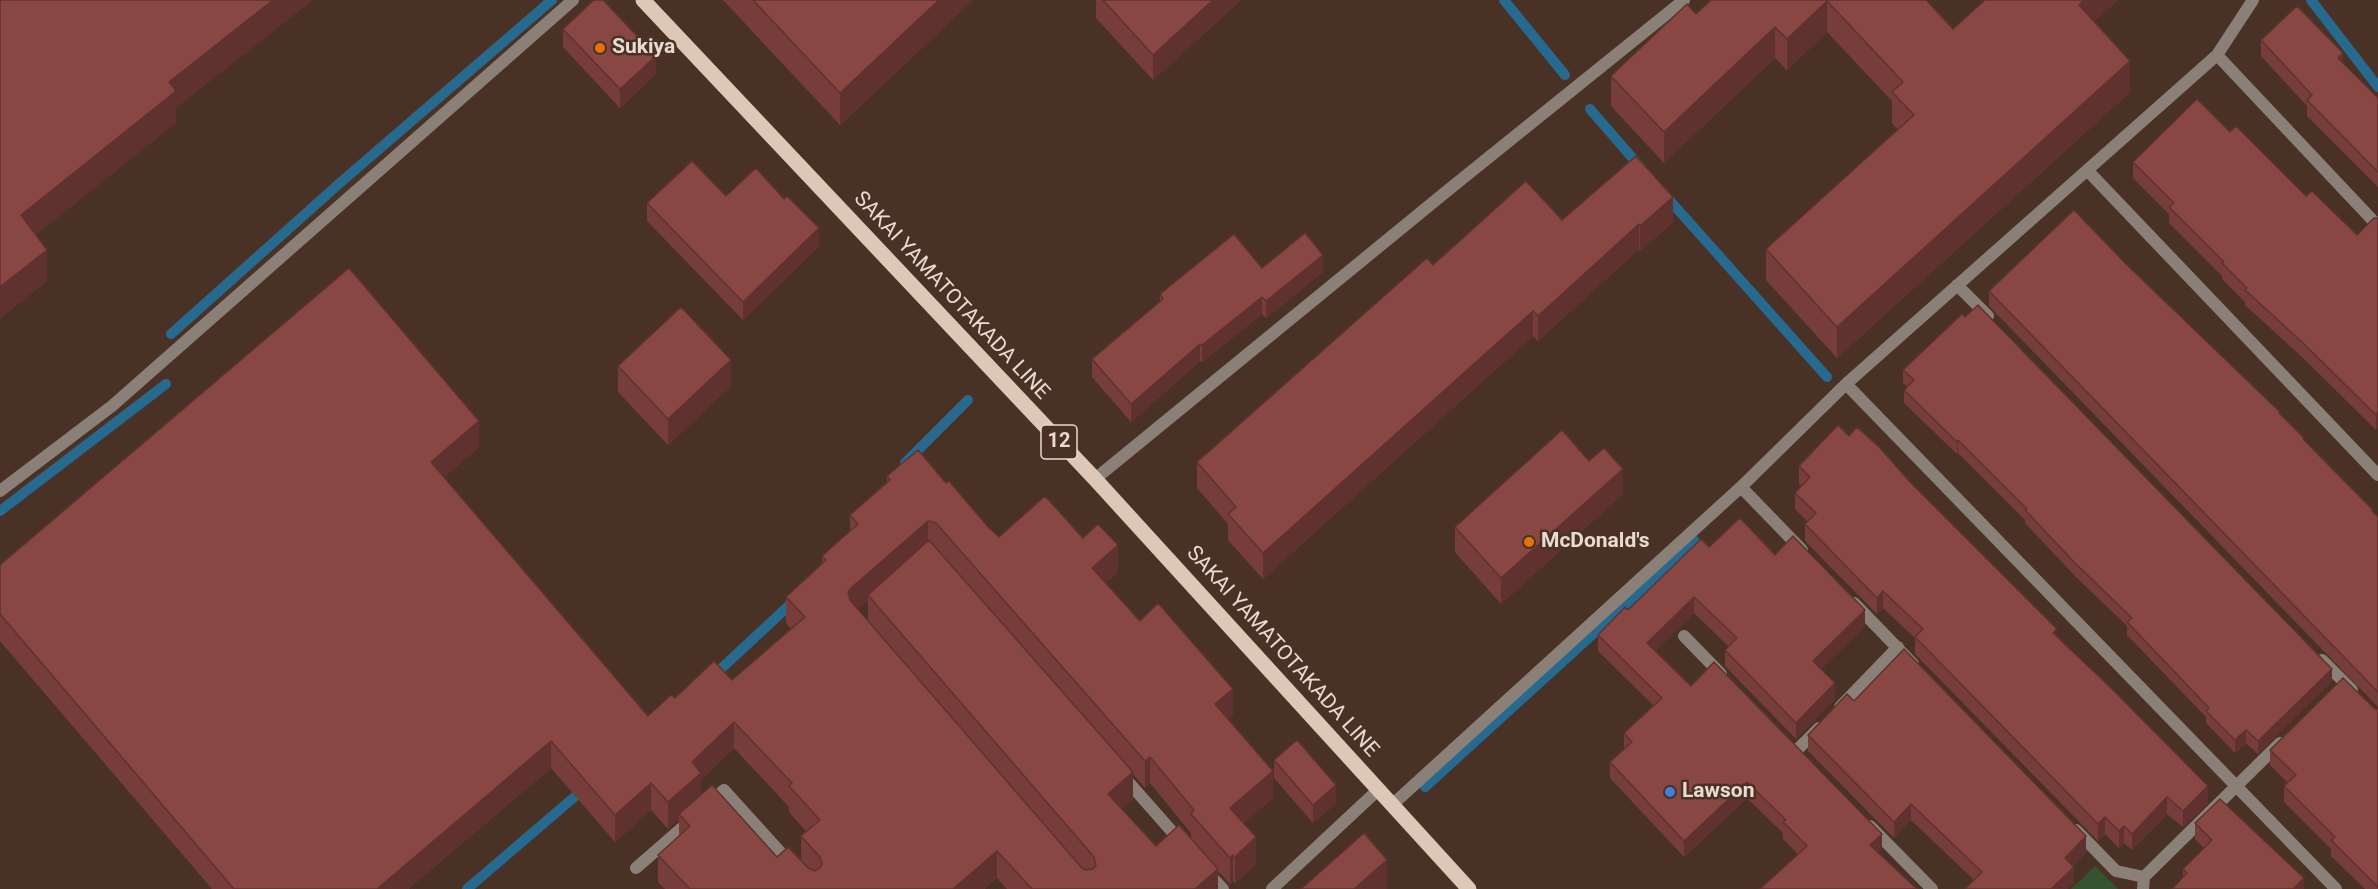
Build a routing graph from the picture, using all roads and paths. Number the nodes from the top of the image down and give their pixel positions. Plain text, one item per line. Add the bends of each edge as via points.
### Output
1 (573, 0) edge
2 (643, 0) edge
3 (1684, 0) edge
4 (2253, 0) edge
5 (2217, 55) junction
6 (2087, 170) junction
7 (2378, 226) edge
8 (1958, 285) junction
9 (1998, 327) edge
10 (1846, 384) junction
11 (2378, 475) edge
12 (1095, 479) junction
13 (1741, 488) junction
14 (0, 491) edge
15 (1815, 563) edge
16 (1848, 597) edge
17 (1684, 636) dead end
18 (1898, 648) junction
19 (2310, 648) edge
20 (1923, 673) edge
21 (1732, 685) edge
22 (2364, 703) edge
23 (2286, 738) edge
24 (1797, 750) edge
25 (1115, 766) edge
26 (2236, 786) junction
27 (1379, 789) junction
28 (1392, 805) junction
29 (1861, 816) edge
30 (2065, 819) edge
31 (636, 868) dead end
32 (799, 873) edge
33 (2144, 883) edge
34 (1222, 889) edge
35 (1272, 889) edge
36 (1469, 889) edge
37 (1932, 889) edge
38 (2336, 889) edge

1 - 14 street via 111,406
2 - 12 main road, SAKAI YAMATOTAKADA LINE / 12
3 - 12 street
4 - 5 street
5 - 6 street
5 - 7 street
6 - 8 street
6 - 11 street
8 - 9 street
8 - 10 street
10 - 13 street
10 - 26 street
12 - 27 main road, SAKAI YAMATOTAKADA LINE / 12
13 - 15 street
13 - 28 street
16 - 18 street
17 - 21 street
18 - 20 street
18 - 24 street
19 - 22 street via 2339,686
23 - 26 street
25 - 34 street
26 - 33 street
26 - 38 street
27 - 28 main road, SAKAI YAMATOTAKADA LINE / 12
27 - 35 street
28 - 36 main road, SAKAI YAMATOTAKADA LINE / 12
29 - 37 street
30 - 33 street via 2116,871
31 - 32 street via 724,790

